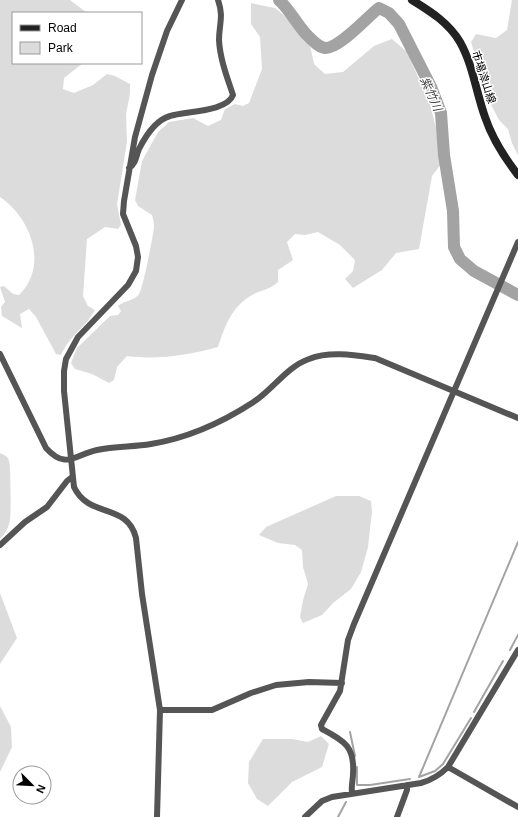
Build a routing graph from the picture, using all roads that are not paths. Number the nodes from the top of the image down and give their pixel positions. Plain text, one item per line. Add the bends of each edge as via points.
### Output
1 (182, 0) edge
2 (218, 0) edge
3 (412, 0) edge
4 (129, 168) junction
5 (518, 174) edge
6 (518, 242) edge
7 (0, 354) edge
8 (453, 391) junction
9 (518, 418) edge
10 (70, 460) junction
11 (72, 477) junction
12 (0, 545) edge
13 (518, 650) edge
14 (342, 683) junction
15 (160, 710) junction
16 (448, 768) junction
17 (407, 785) junction
18 (352, 793) junction
19 (518, 807) edge
20 (157, 817) edge
21 (305, 817) edge
22 (397, 817) edge

1 - 4 street via 167,32 152,75
2 - 4 street via 222,15 219,41 232,98 214,107 169,116 160,121 146,137 134,165
3 - 5 main road, 市場津山線 via 440,18 459,41 468,59 494,139
4 - 10 street via 123,214 136,246 136,272 128,285 78,336 66,359 64,391
6 - 8 street
7 - 10 street via 46,448 58,459
8 - 9 street
8 - 10 street via 375,358 354,355 318,356 299,364 254,402 191,435 151,444 96,450
8 - 14 street via 354,624 345,655
10 - 11 street
11 - 12 street via 47,507 24,522
11 - 15 street via 74,487 83,501 122,517 134,530
13 - 16 street
14 - 15 street via 276,685 212,710
14 - 18 street via 336,701 321,725 322,729 346,742 349,748 354,769
15 - 20 street
16 - 17 street via 431,780
16 - 19 street
17 - 18 street
17 - 22 street via 408,790
18 - 21 street via 332,796 322,801

